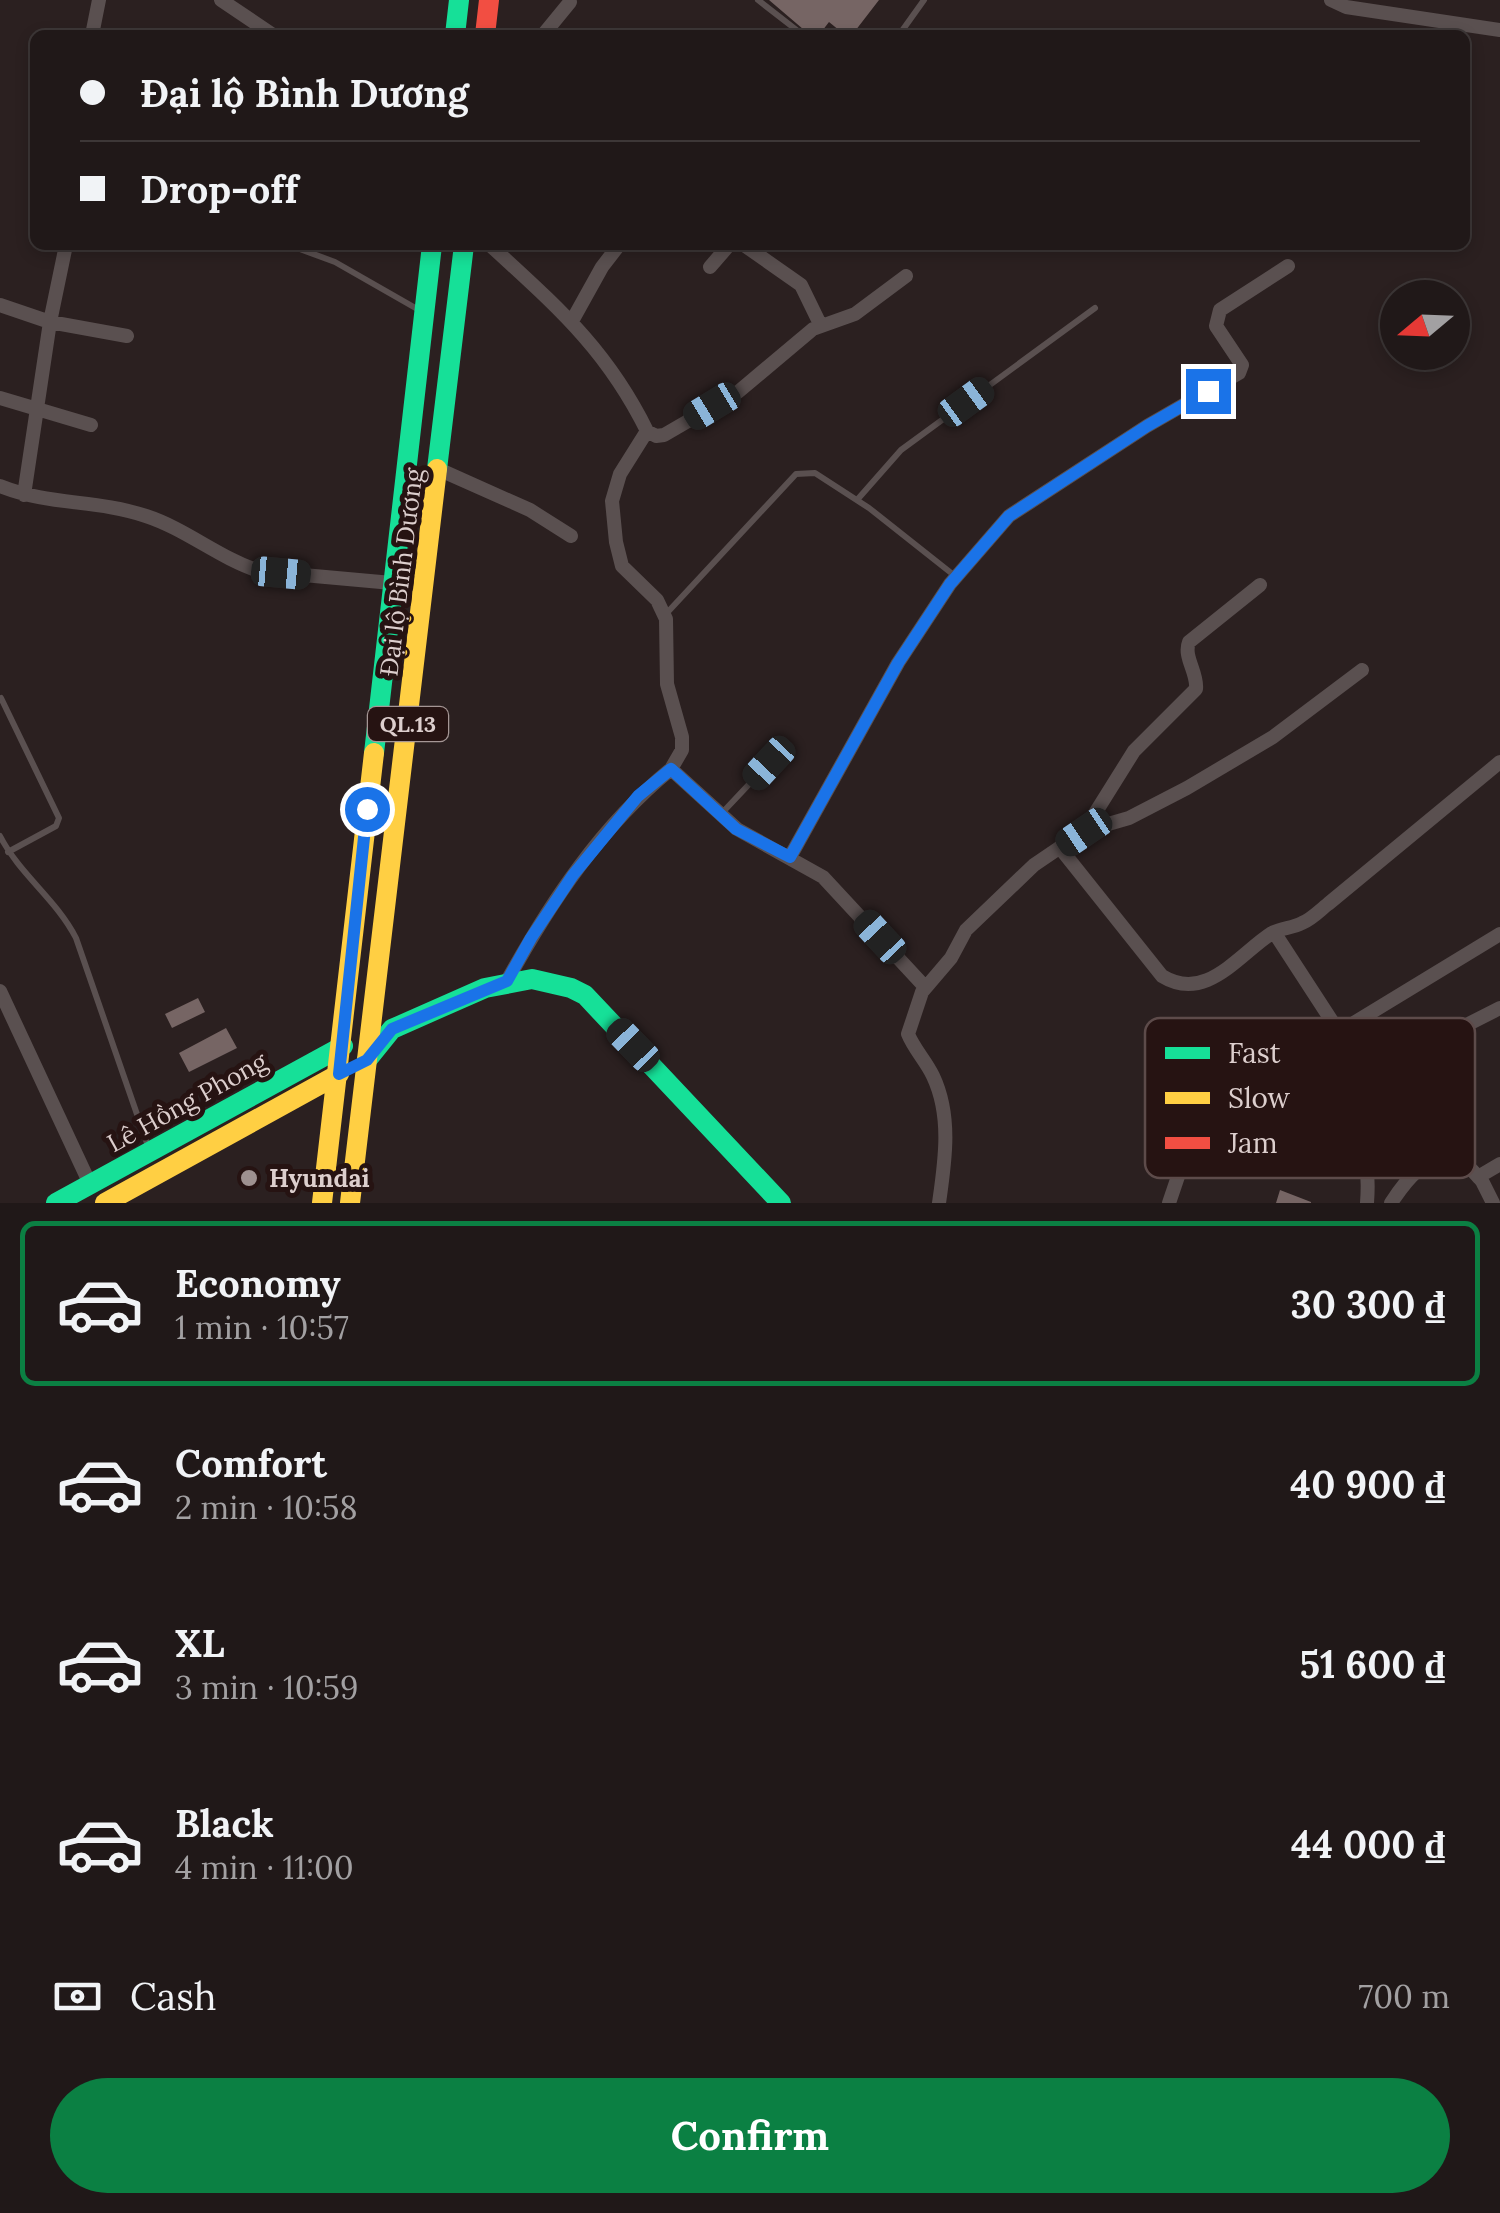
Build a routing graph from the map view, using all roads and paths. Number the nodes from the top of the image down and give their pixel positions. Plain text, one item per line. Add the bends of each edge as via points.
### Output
1 (98, 0) edge
2 (221, 0) edge
3 (459, 0) edge
4 (489, 0) edge
5 (758, 0) edge
6 (924, 0) edge
7 (1330, 0) edge
8 (570, 2) dead end
9 (93, 30) edge
10 (266, 30) edge
11 (456, 30) edge
12 (486, 30) edge
13 (547, 30) edge
14 (797, 30) edge
15 (902, 30) edge
16 (1500, 30) edge
17 (65, 250) edge
18 (303, 250) edge
19 (431, 250) edge
20 (463, 250) edge
21 (495, 250) edge
22 (615, 250) edge
23 (725, 250) edge
24 (751, 250) edge
25 (1288, 266) dead end
26 (710, 267) dead end
27 (906, 276) dead end
28 (0, 306) edge
29 (1095, 308) dead end
30 (424, 313) junction
31 (572, 320) junction
32 (50, 322) junction
33 (822, 326) junction
34 (127, 336) dead end
35 (0, 398) edge
36 (37, 408) junction
37 (92, 425) dead end
38 (647, 431) junction
39 (438, 469) junction
40 (0, 486) edge
41 (24, 495) junction
42 (857, 500) junction
43 (571, 536) dead end
44 (956, 577) junction
45 (392, 583) junction
46 (1260, 585) dead end
47 (665, 614) junction
48 (1362, 670) dead end
49 (1, 698) edge
50 (1500, 762) edge
51 (769, 763) dead end
52 (671, 769) junction
53 (721, 814) junction
54 (1084, 832) junction
55 (0, 836) edge
56 (1060, 848) junction
57 (8, 852) junction
58 (790, 857) junction
59 (1274, 932) junction
60 (1500, 934) edge
61 (507, 981) junction
62 (925, 986) junction
63 (0, 991) edge
64 (1500, 1008) edge
65 (1330, 1018) edge
66 (1362, 1018) edge
67 (1475, 1021) edge
68 (382, 1029) junction
69 (343, 1046) junction
70 (367, 1060) junction
71 (339, 1074) junction
72 (150, 1152) junction
73 (1500, 1164) edge
74 (1475, 1173) edge
75 (1478, 1176) junction
76 (1177, 1178) edge
77 (1367, 1178) edge
78 (1409, 1178) edge
79 (90, 1184) junction
80 (56, 1203) edge
81 (105, 1203) edge
82 (322, 1203) edge
83 (350, 1203) edge
84 (781, 1203) edge
85 (939, 1203) edge
86 (1169, 1203) edge
87 (1368, 1203) edge
88 (1391, 1203) edge
89 (1493, 1203) edge

1 - 9 street
2 - 10 street
3 - 11 main road
4 - 12 main road
5 - 14 lane
6 - 15 lane
7 - 16 street
8 - 13 street
17 - 32 street
18 - 30 lane
19 - 30 main road, Đại lộ Bình Dương / QL.13
20 - 39 main road, Đại lộ Bình Dương / QL.13
21 - 31 street
22 - 31 street
23 - 26 street
24 - 33 street via 801,285
25 - 44 street via 1220,310 1216,326 1242,365 1239,373 1019,507
27 - 33 street via 854,314
28 - 32 street
29 - 42 lane via 902,450
30 - 45 main road, Đại lộ Bình Dương / QL.13
31 - 38 street via 600,352
32 - 34 street
32 - 36 street
33 - 38 street via 738,392 664,435
35 - 36 street
36 - 37 street
36 - 41 street
38 - 47 street via 614,487 616,542 622,566
39 - 43 street
39 - 68 main road, Đại lộ Bình Dương / QL.13
40 - 41 street
41 - 45 street via 97,502 148,516 259,571
42 - 44 lane
42 - 47 lane via 815,472 796,474
44 - 58 street via 871,706
45 - 69 main road, Đại lộ Bình Dương / QL.13
46 - 54 street via 1189,642 1196,689 1134,751
47 - 52 street via 667,684 682,738
48 - 54 street via 1272,737 1155,806
49 - 57 lane via 60,818
50 - 59 street via 1303,923
51 - 53 lane
52 - 53 street
52 - 61 street via 638,796 573,875
53 - 58 street
54 - 56 street
55 - 57 lane
56 - 59 street via 1162,976 1177,985 1204,982
56 - 62 street via 984,910
57 - 72 lane via 76,938
58 - 62 street via 822,877
59 - 65 street
60 - 66 street
61 - 68 main road
61 - 84 main road via 532,979 586,996
62 - 85 street via 908,1034 944,1110
63 - 79 street
64 - 67 street
68 - 69 main road, Lê Hồng Phong
68 - 70 main road, Đại lộ Bình Dương / QL.13
69 - 71 main road, Đại lộ Bình Dương / QL.13
69 - 72 main road, Lê Hồng Phong
70 - 71 main road, Lê Hồng Phong
70 - 83 main road, Đại lộ Bình Dương / QL.13
71 - 81 main road, Lê Hồng Phong
71 - 82 main road, Đại lộ Bình Dương / QL.13
72 - 79 main road, Lê Hồng Phong
73 - 75 street
74 - 75 street
75 - 89 street
76 - 86 street
77 - 87 street
78 - 88 street
79 - 80 main road, Lê Hồng Phong

